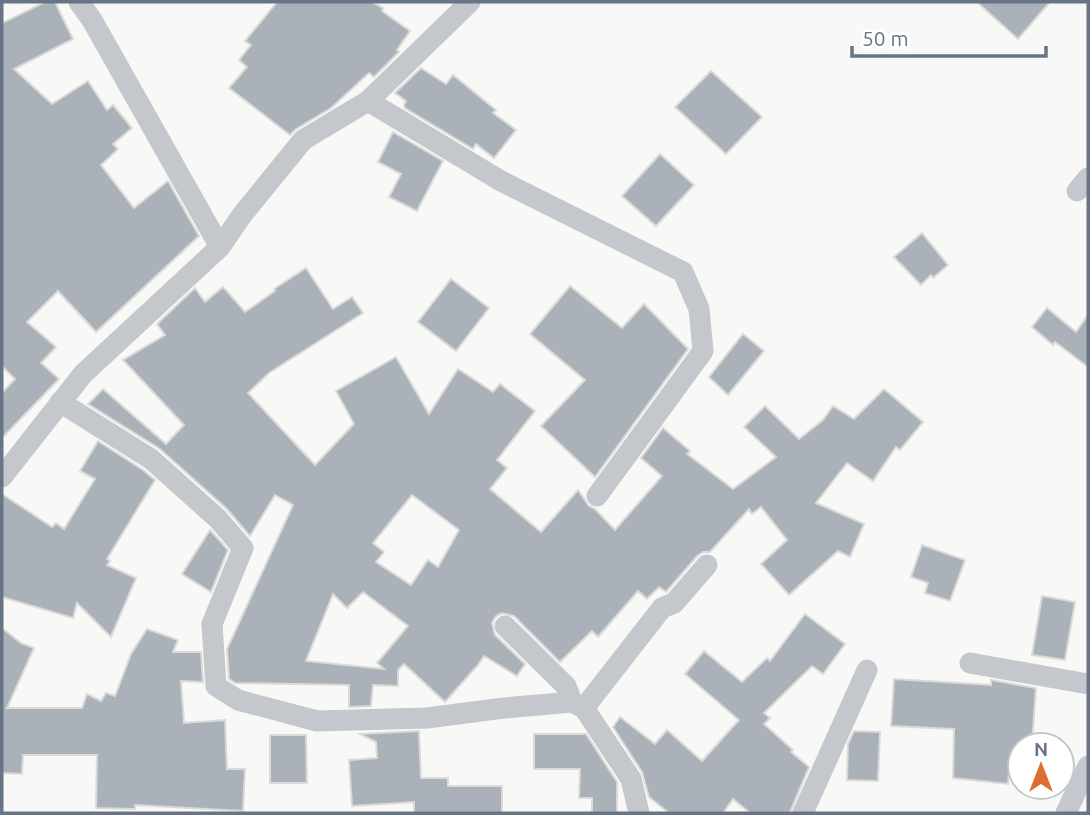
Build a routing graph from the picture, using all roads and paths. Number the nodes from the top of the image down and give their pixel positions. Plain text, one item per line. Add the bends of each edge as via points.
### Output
1 (79, 2) edge
2 (470, 2) edge
3 (368, 101) junction
4 (220, 247) junction
5 (60, 402) junction
6 (2, 477) edge
7 (597, 496) dead end
8 (707, 565) dead end
9 (505, 626) dead end
10 (970, 663) dead end
11 (867, 670) dead end
12 (1088, 684) edge
13 (578, 705) junction
14 (1088, 766) edge
15 (639, 813) edge
16 (803, 813) edge
17 (1066, 813) edge

1 - 4 street
2 - 3 street
3 - 4 street via 303,140
3 - 7 street via 501,181 682,272 699,309 703,351
4 - 5 street via 83,374
5 - 6 street
5 - 13 street via 151,459 243,548 212,624 216,686 238,700 317,721 427,718
8 - 13 street via 674,603 662,608
9 - 13 street via 566,686
10 - 12 street
11 - 16 street
13 - 15 street via 631,779
14 - 17 street

